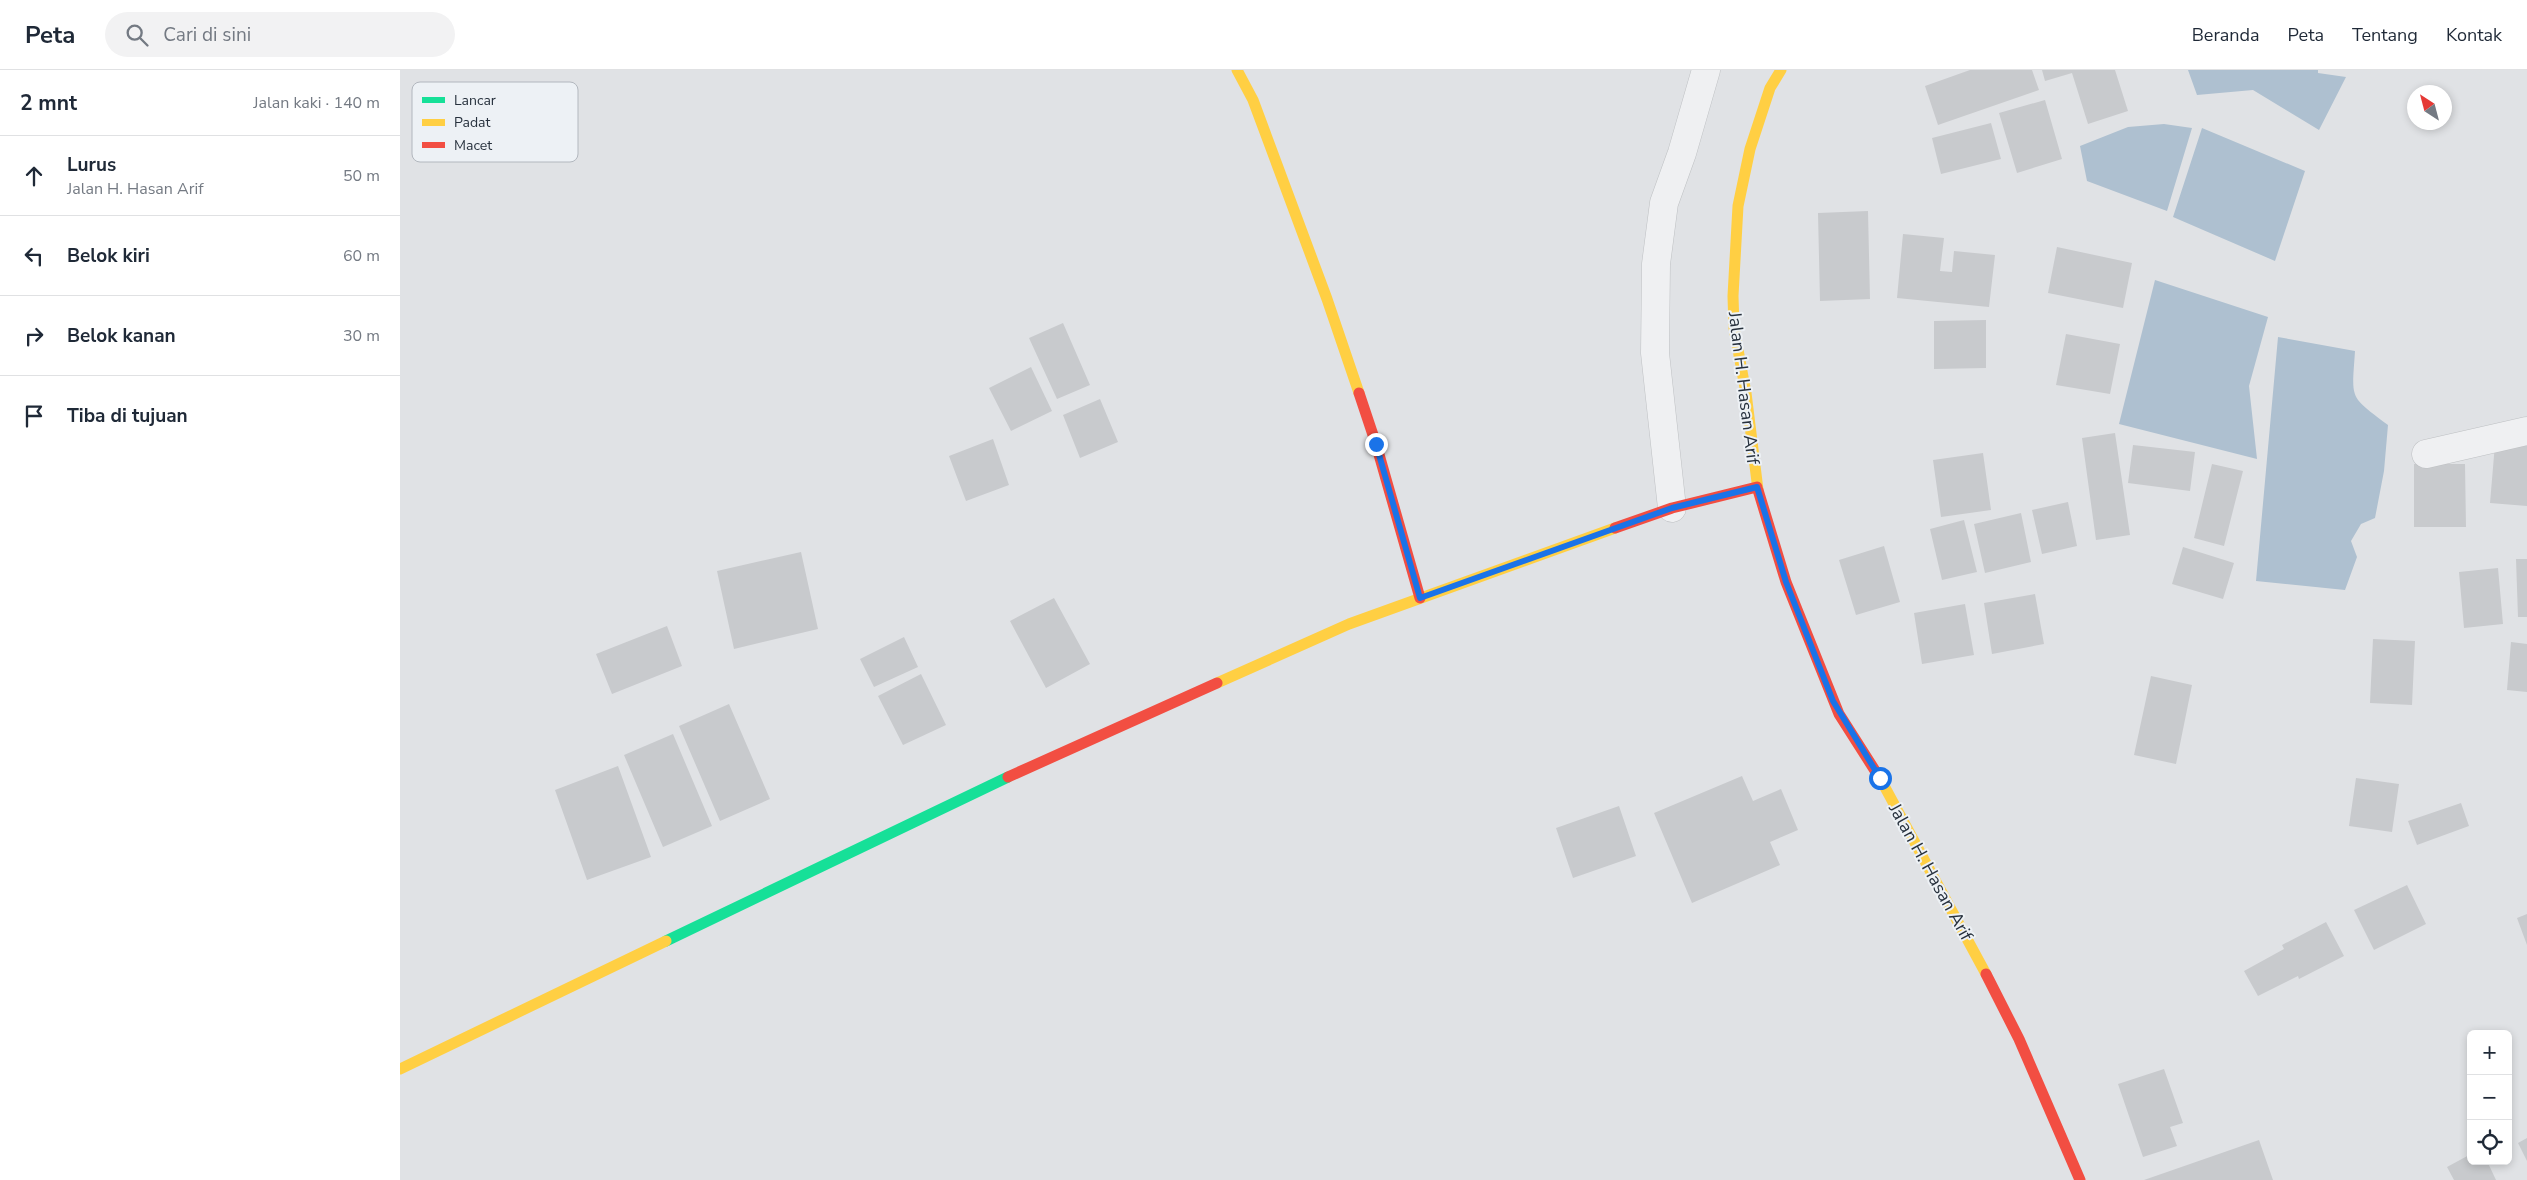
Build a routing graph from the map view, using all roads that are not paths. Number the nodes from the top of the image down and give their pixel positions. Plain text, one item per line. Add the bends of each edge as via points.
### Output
1 (1236, 70) edge
2 (1706, 70) edge
3 (1781, 70) edge
4 (2527, 431) edge
5 (2426, 454) dead end
6 (1757, 487) junction
7 (1683, 505) junction
8 (1420, 598) junction
9 (400, 1069) edge
10 (2080, 1180) edge

1 - 8 street via 1253,100 1327,298 1376,444
2 - 7 street via 1664,203 1656,264 1655,353
3 - 6 street, Jalan H. Hasan Arif via 1770,88 1750,149 1738,206 1734,328 1746,393
4 - 5 street
6 - 7 street
6 - 10 street, Jalan H. Hasan Arif via 1786,582 1836,707 1880,778 2015,1030
7 - 8 street
8 - 9 street via 1349,624 1002,780

